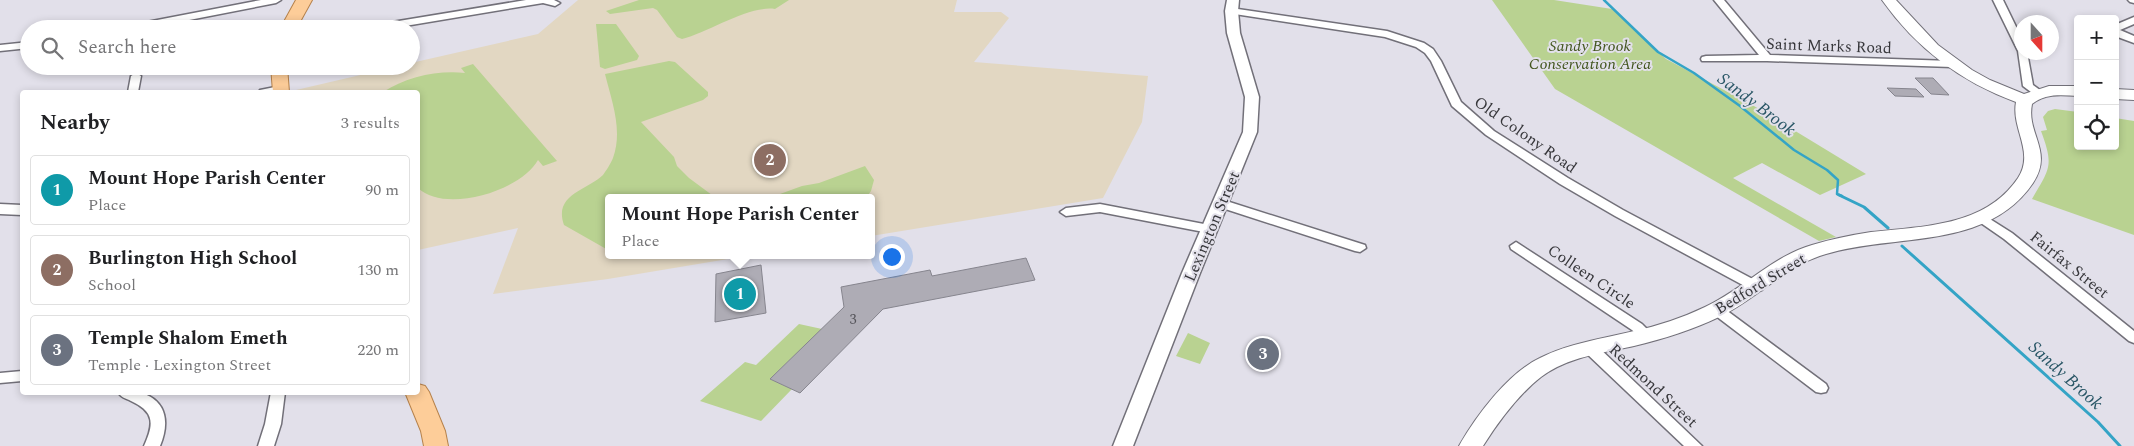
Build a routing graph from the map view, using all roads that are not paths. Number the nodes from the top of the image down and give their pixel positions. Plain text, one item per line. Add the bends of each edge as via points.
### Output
1 (276, 0) edge
2 (304, 0) edge
3 (1719, 0) edge
4 (1890, 0) edge
5 (1998, 0) edge
6 (556, 3) dead end
7 (1232, 6) edge
8 (173, 20) edge
9 (293, 20) edge
10 (420, 20) edge
11 (2134, 20) edge
12 (2119, 29) edge
13 (2119, 33) edge
14 (2014, 34) edge
15 (2134, 40) edge
16 (20, 46) edge
17 (0, 48) edge
18 (1767, 58) junction
19 (1706, 59) dead end
20 (2024, 60) edge
21 (1952, 64) junction
22 (278, 75) edge
23 (136, 76) dead end
24 (133, 90) edge
25 (275, 90) edge
26 (2074, 91) edge
27 (2119, 94) edge
28 (2134, 95) edge
29 (2032, 97) junction
30 (1220, 203) junction
31 (0, 209) edge
32 (20, 210) edge
33 (1066, 212) dead end
34 (1982, 218) junction
35 (1210, 229) junction
36 (1516, 246) dead end
37 (1360, 248) dead end
38 (1757, 287) junction
39 (1717, 310) junction
40 (1647, 336) junction
41 (2134, 338) edge
42 (1591, 349) junction
43 (20, 376) edge
44 (0, 378) edge
45 (1821, 388) dead end
46 (131, 395) edge
47 (278, 395) edge
48 (419, 395) edge
49 (152, 446) edge
50 (266, 446) edge
51 (436, 446) edge
52 (1123, 446) edge
53 (1471, 446) edge
54 (1694, 446) edge

1 - 8 street
2 - 9 main road
3 - 18 street
4 - 21 main road via 1914,32
5 - 14 street
6 - 10 street via 543,0
7 - 30 street, Lexington Street via 1233,33 1251,88 1252,122
7 - 38 street, Old Colony Road via 1387,34 1420,45 1436,61 1456,104 1490,133 1619,213
11 - 12 street
13 - 15 street
16 - 17 street
18 - 19 street, Saint Marks Road
18 - 21 street, Saint Marks Road
20 - 29 street
21 - 29 main road via 1991,88
22 - 25 main road
23 - 24 street
26 - 29 main road via 2055,91
27 - 28 main road
29 - 34 main road, Bedford Street via 2022,114 2033,146 2033,166 2007,203
30 - 35 street, Lexington Street
30 - 37 street
31 - 32 street
33 - 35 street via 1100,208
34 - 38 main road, Bedford Street via 1944,229 1852,241 1817,250 1799,258
34 - 41 street, Fairfax Street
35 - 52 street, Lexington Street
36 - 40 street, Colleen Circle
38 - 39 main road, Bedford Street
39 - 40 main road, Bedford Street
39 - 45 street
40 - 42 main road, Bedford Street
42 - 53 main road, Bedford Street via 1554,360 1535,371 1512,393
42 - 54 street, Redmond Street
43 - 44 street
46 - 49 street via 146,402 157,414 159,431
47 - 50 street
48 - 51 main road

